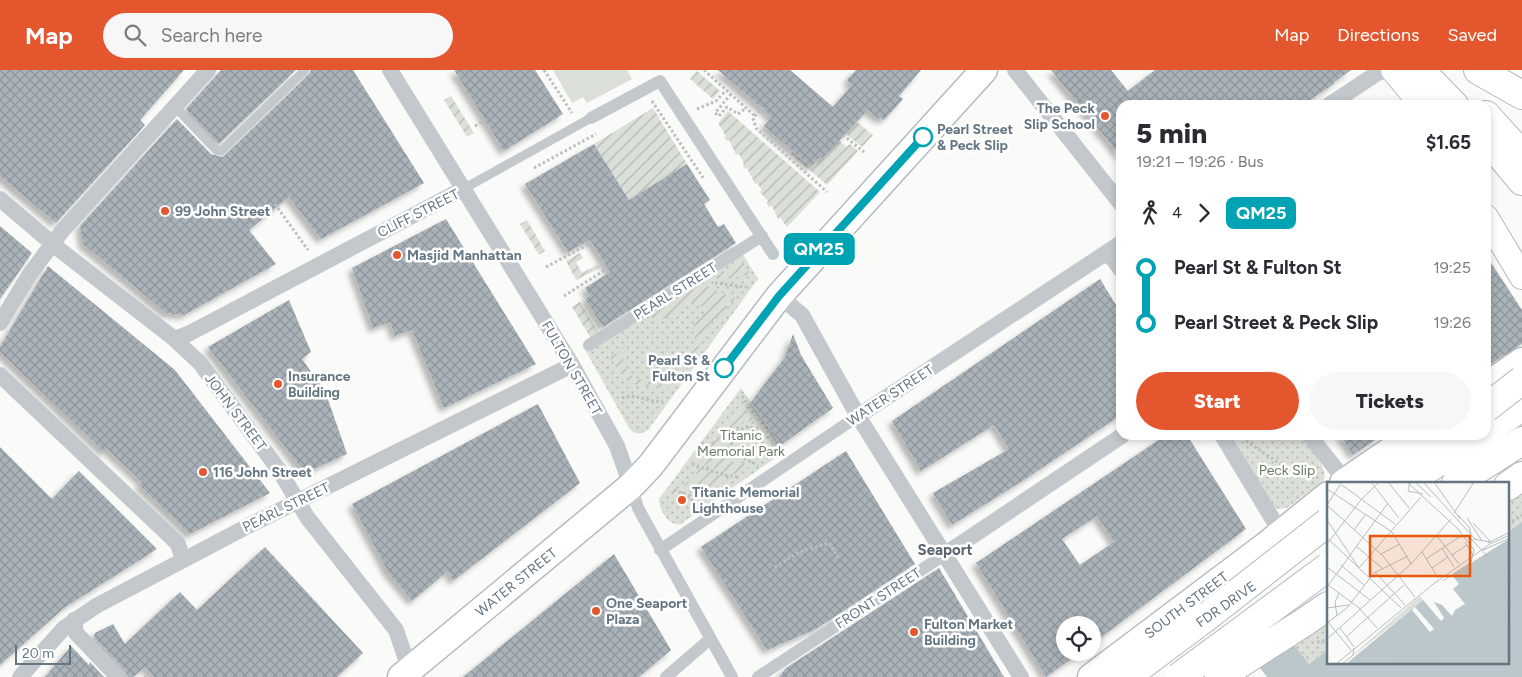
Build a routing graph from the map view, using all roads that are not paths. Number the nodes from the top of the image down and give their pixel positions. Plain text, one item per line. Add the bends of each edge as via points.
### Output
1 (208, 70) edge
2 (305, 70) edge
3 (390, 70) edge
4 (984, 70) edge
5 (1015, 70) edge
6 (1402, 70) edge
7 (1443, 70) edge
8 (1478, 70) edge
9 (1522, 95) edge
10 (1337, 100) edge
11 (1419, 100) edge
12 (1447, 100) edge
13 (1471, 100) edge
14 (175, 107) junction
15 (591, 118) joint
16 (1491, 121) edge
17 (1491, 144) edge
18 (1522, 156) edge
19 (1522, 181) edge
20 (465, 188) junction
21 (1116, 198) edge
22 (0, 199) edge
23 (1491, 225) edge
24 (762, 236) junction
25 (52, 243) junction
26 (1116, 246) edge
27 (773, 254) dead end
28 (1105, 254) junction
29 (1116, 263) edge
30 (1522, 277) edge
31 (779, 296) junction
32 (0, 323) edge
33 (172, 337) junction
34 (589, 345) dead end
35 (1522, 361) edge
36 (572, 365) junction
37 (0, 375) edge
38 (1522, 380) edge
39 (1491, 383) edge
40 (1491, 403) edge
41 (1522, 408) edge
42 (858, 416) junction
43 (1491, 428) edge
44 (1116, 440) edge
45 (1225, 440) edge
46 (1313, 440) edge
47 (1405, 440) edge
48 (1439, 440) edge
49 (1439, 440) edge
50 (1472, 440) edge
51 (1522, 442) edge
52 (1522, 476) edge
53 (1336, 482) edge
54 (1340, 482) edge
55 (1377, 482) edge
56 (1382, 482) edge
57 (1408, 482) edge
58 (1458, 482) edge
59 (1510, 485) edge
60 (632, 486) junction
61 (1327, 493) edge
62 (298, 502) junction
63 (1327, 519) edge
64 (1327, 523) edge
65 (1281, 534) junction
66 (1327, 536) edge
67 (660, 550) junction
68 (944, 556) junction
69 (183, 559) junction
70 (1327, 568) edge
71 (1327, 607) edge
72 (1209, 615) junction
73 (74, 620) junction
74 (710, 639) junction
75 (408, 674) edge
76 (20, 677) edge
77 (118, 677) edge
78 (666, 677) edge
79 (732, 677) edge
80 (758, 677) edge
81 (1021, 677) edge
82 (1091, 677) edge
83 (1126, 677) edge
84 (1179, 677) edge
85 (1219, 677) edge

1 - 14 street
2 - 14 lane via 223,150 216,150
3 - 20 street, FULTON STREET
4 - 31 main road
5 - 21 street
6 - 10 street via 1379,72
6 - 11 main road
6 - 12 highway
7 - 13 highway
8 - 9 highway
14 - 25 street
15 - 20 lane, CLIFF STREET
15 - 24 street, CLIFF STREET via 660,81
16 - 18 highway
17 - 19 highway
20 - 33 street, CLIFF STREET via 190,333
20 - 36 street, FULTON STREET
22 - 25 street, JOHN STREET
23 - 30 main road
24 - 27 street
24 - 34 street, PEARL STREET
25 - 32 street
25 - 33 street, JOHN STREET
26 - 28 street, WATER STREET
28 - 29 street
28 - 42 street, WATER STREET
31 - 42 street via 802,315
31 - 60 main road via 652,465
33 - 62 street, JOHN STREET via 200,363 279,470
35 - 39 main road
36 - 60 street, FULTON STREET via 617,446
36 - 62 street, PEARL STREET
37 - 69 street via 178,544
38 - 40 highway, bridge
41 - 43 highway
42 - 67 street, WATER STREET
42 - 68 street
44 - 68 street, FRONT STREET
45 - 65 street
46 - 53 street
47 - 54 main road, SOUTH STREET
48 - 55 main road
49 - 56 highway
50 - 57 highway
51 - 58 highway
52 - 59 highway
60 - 67 street, FULTON STREET via 638,508
60 - 75 main road, WATER STREET
61 - 65 main road, SOUTH STREET
62 - 69 street, PEARL STREET
62 - 75 street, JOHN STREET via 396,630
63 - 65 main road via 1308,532
64 - 72 highway, bridge
65 - 82 main road, SOUTH STREET
66 - 72 highway, FDR DRIVE, bridge
67 - 74 street, FULTON STREET
68 - 80 street, FRONT STREET
68 - 81 street
69 - 73 street, PEARL STREET
70 - 84 highway, FDR DRIVE, bridge
71 - 85 highway, bridge
72 - 83 highway, FDR DRIVE
73 - 76 street, PEARL STREET
73 - 77 street via 76,633
74 - 78 street
74 - 79 street, FULTON STREET

